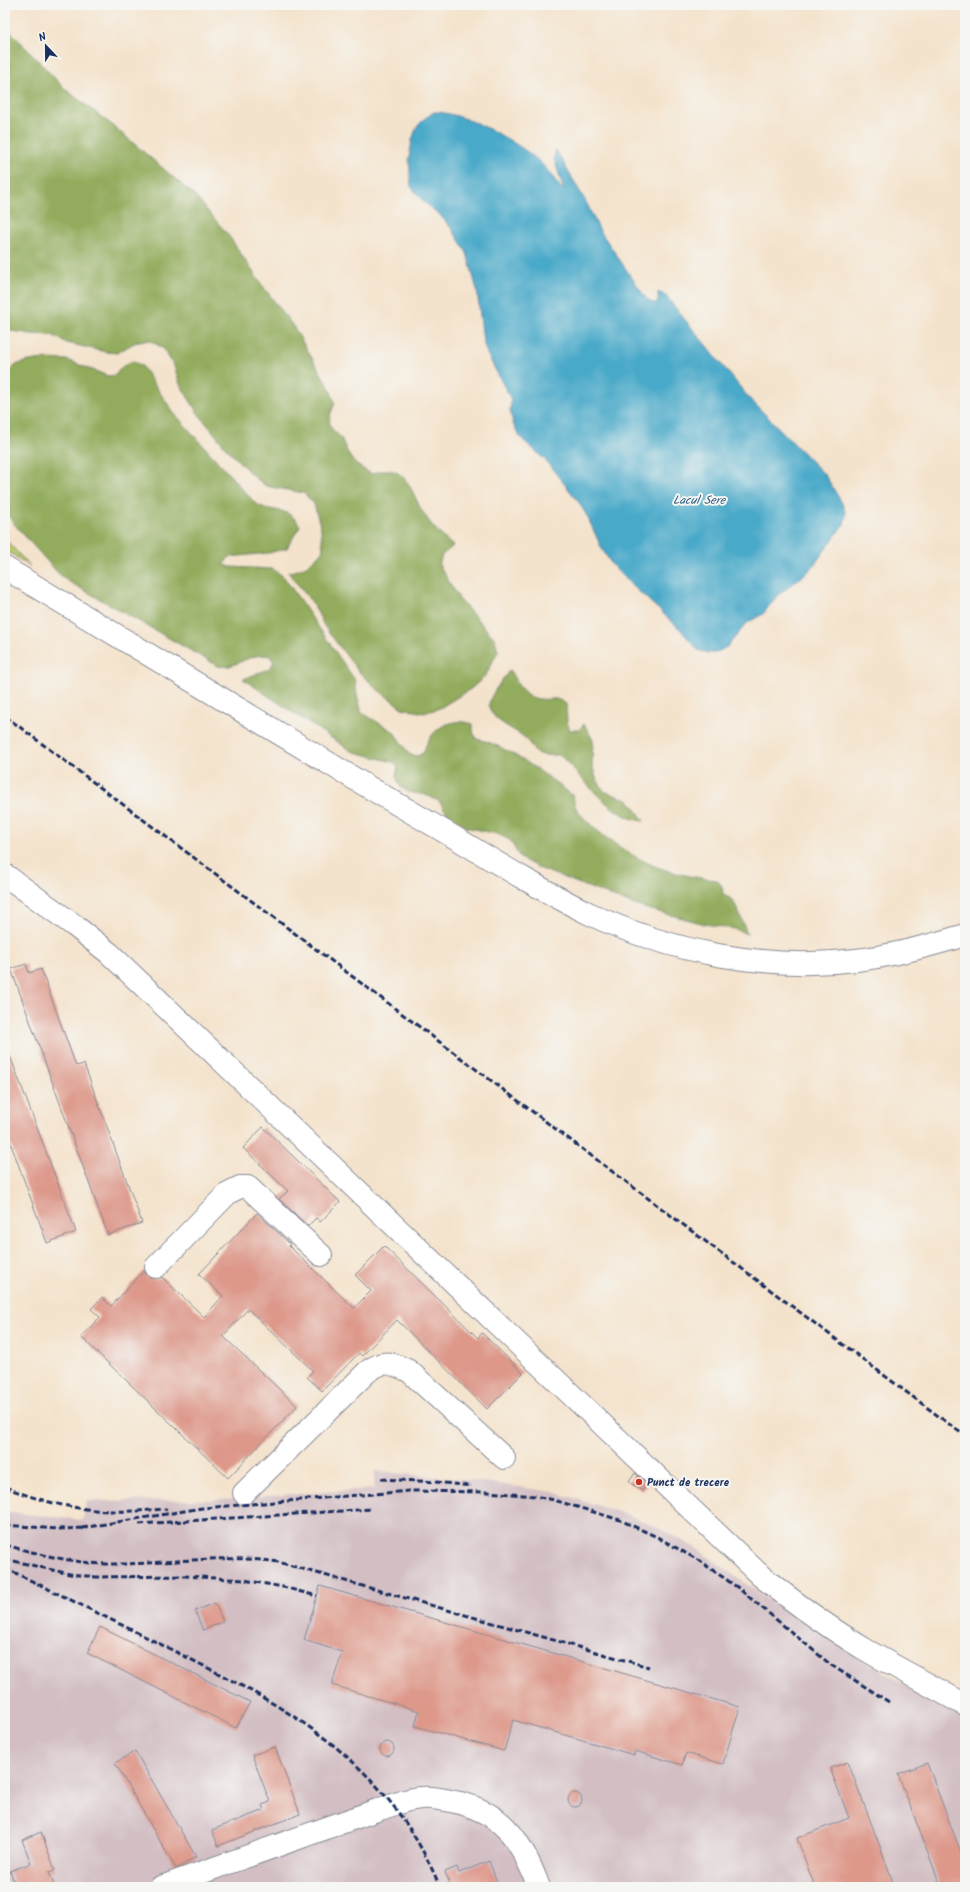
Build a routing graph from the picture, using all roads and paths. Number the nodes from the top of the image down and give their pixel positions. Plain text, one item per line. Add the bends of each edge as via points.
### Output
1 (5, 568) edge
2 (5, 875) edge
3 (965, 935) edge
4 (321, 1255) dead end
5 (156, 1267) dead end
6 (504, 1458) dead end
7 (244, 1493) dead end
8 (965, 1705) edge
9 (161, 1887) edge
10 (539, 1887) edge

1 - 3 street via 379,794 546,891 592,915 630,930 708,952 785,962 855,960 893,954
2 - 8 street via 109,953 761,1576 824,1623
4 - 5 street via 248,1188 240,1187 228,1193
6 - 7 street via 409,1371 390,1362 376,1365 367,1372
9 - 10 street via 380,1809 421,1798 466,1804 495,1818 509,1830 521,1846

